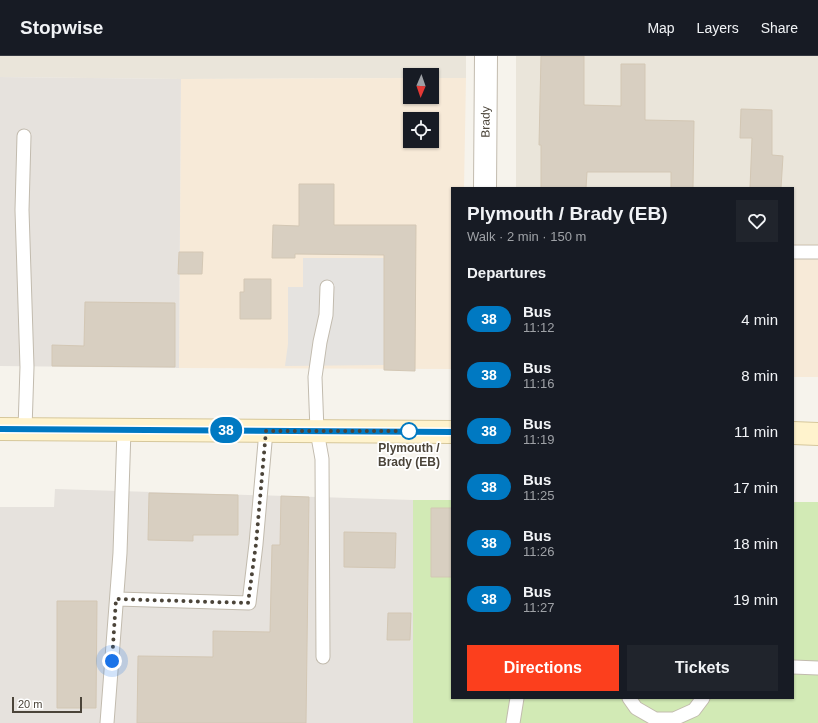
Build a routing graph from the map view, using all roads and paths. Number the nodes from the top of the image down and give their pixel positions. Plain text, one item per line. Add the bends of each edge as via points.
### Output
1 (486, 56) edge
2 (24, 136) dead end
3 (485, 187) edge
4 (794, 252) edge
5 (818, 252) edge
6 (327, 287) dead end
7 (0, 429) edge
8 (25, 429) junction
9 (124, 430) junction
10 (266, 431) junction
11 (317, 431) junction
12 (451, 432) edge
13 (794, 434) edge
14 (818, 434) edge
15 (116, 599) junction
16 (323, 657) dead end
17 (794, 668) edge
18 (818, 668) edge
19 (517, 699) edge
20 (630, 699) edge
21 (702, 699) edge
22 (107, 723) edge
23 (513, 723) edge

1 - 3 street, Brady
2 - 8 lane via 22,210 27,367
4 - 5 lane
6 - 11 lane via 326,315 315,377
7 - 8 main road
8 - 9 main road
9 - 10 main road
9 - 15 lane
10 - 11 main road
10 - 15 lane via 248,603
11 - 12 main road
11 - 16 lane via 322,459
13 - 14 main road
15 - 22 lane
17 - 18 lane
19 - 23 lane
20 - 21 lane via 636,708 655,719 674,719 694,710

